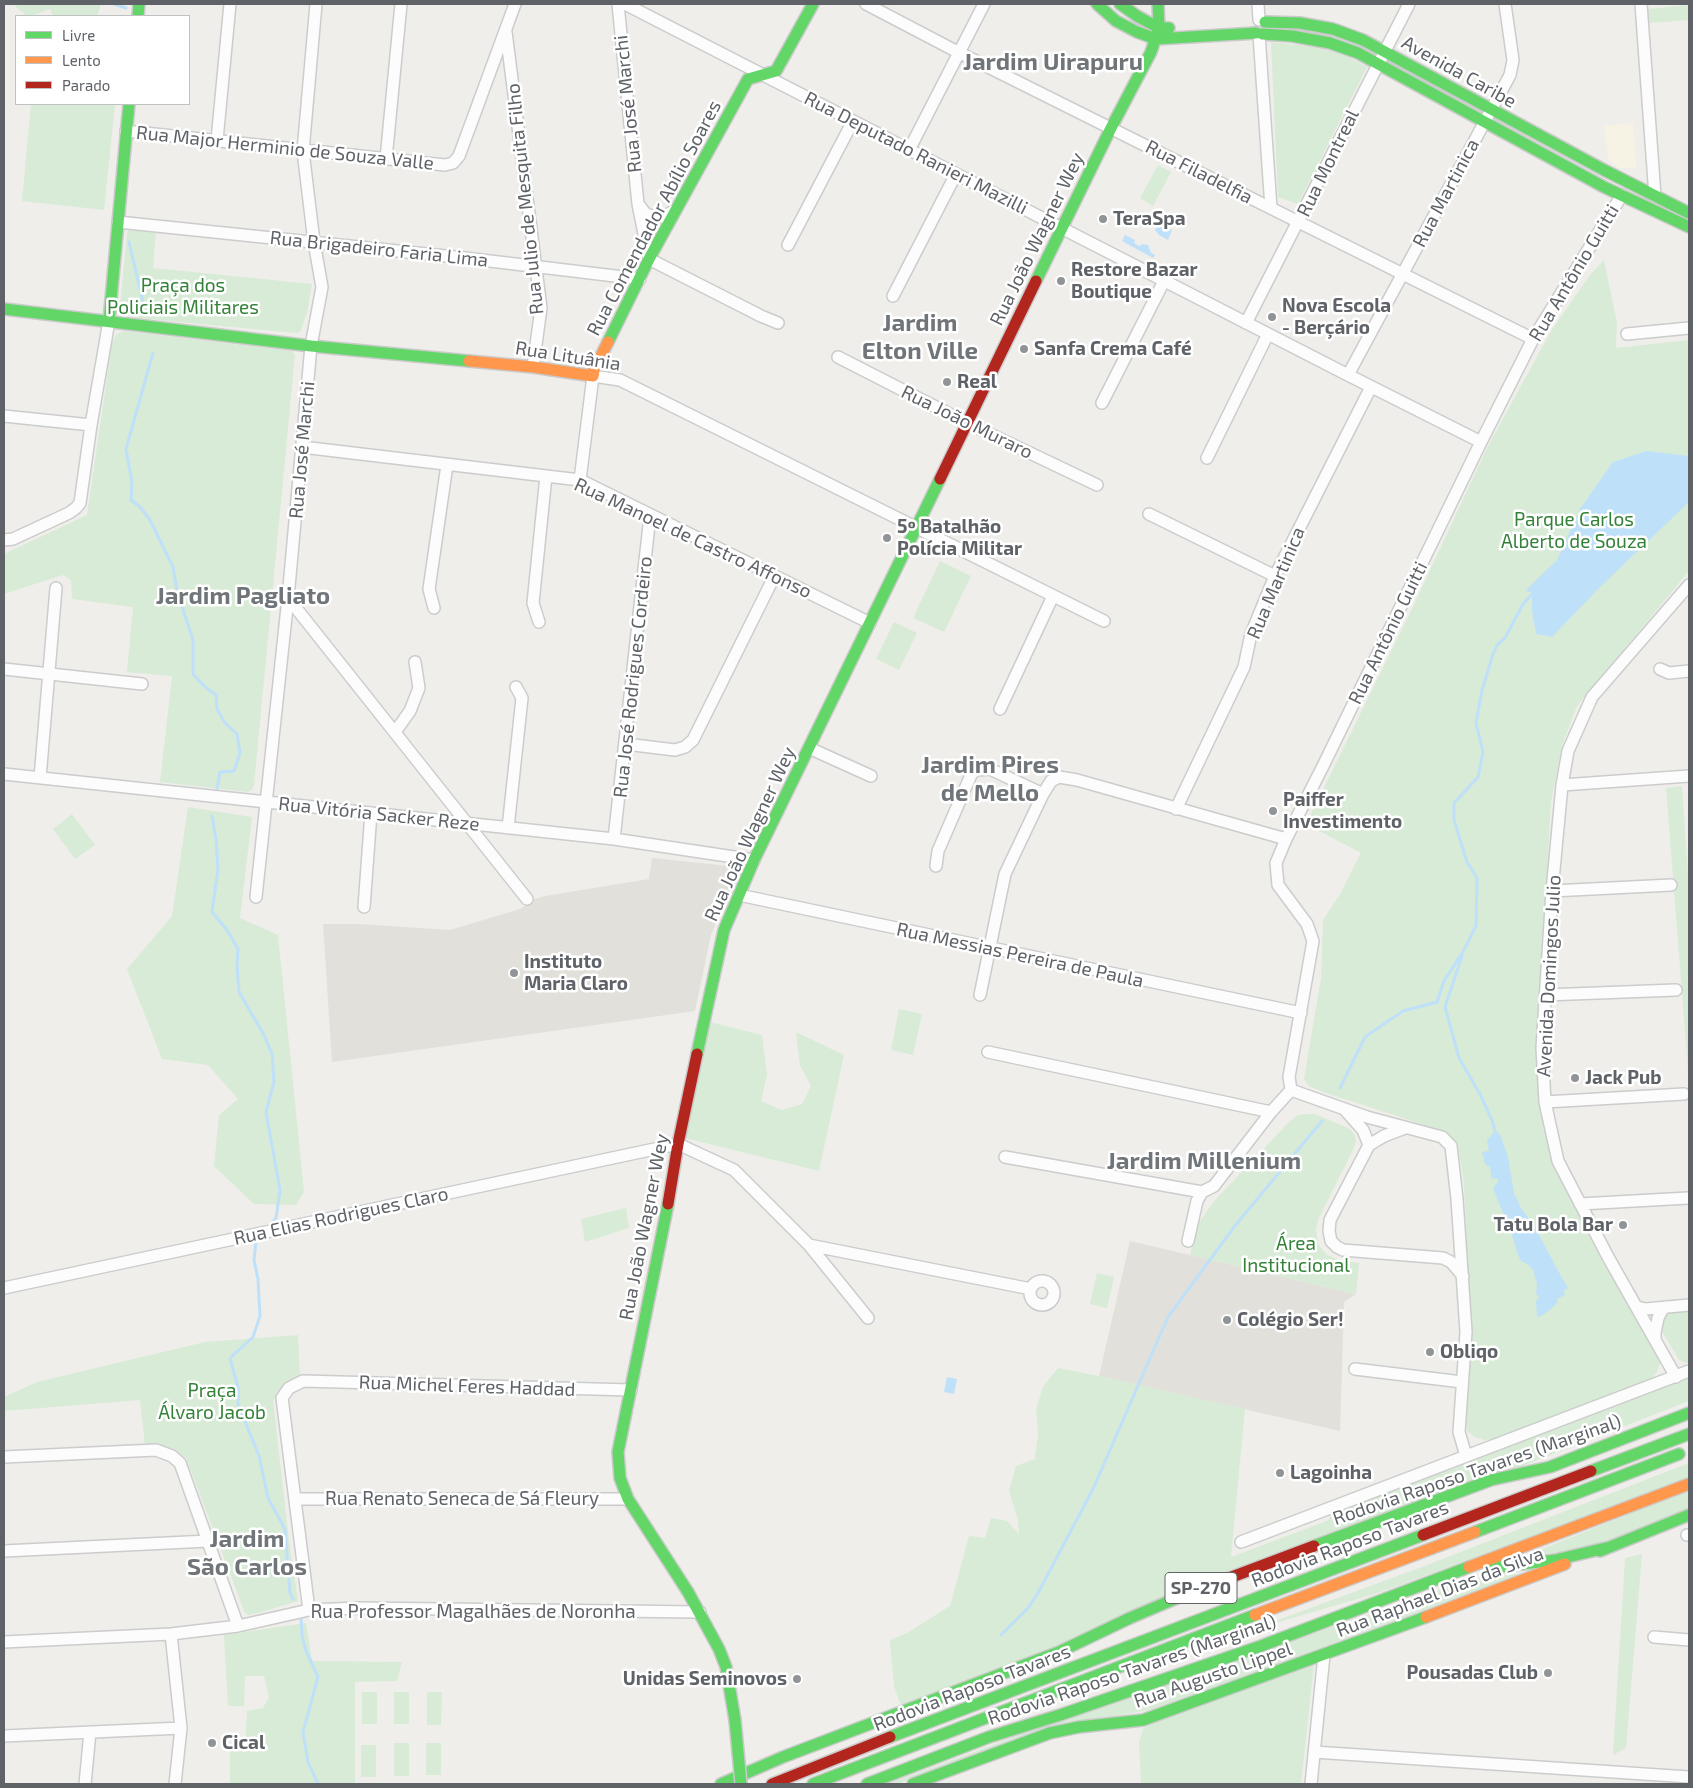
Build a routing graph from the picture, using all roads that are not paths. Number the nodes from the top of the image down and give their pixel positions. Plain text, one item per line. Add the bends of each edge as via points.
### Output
1 (230, 4) edge
2 (316, 4) edge
3 (401, 4) edge
4 (514, 4) edge
5 (618, 4) edge
6 (625, 4) edge
7 (813, 4) edge
8 (866, 4) edge
9 (984, 4) edge
10 (1097, 4) edge
11 (1120, 4) edge
12 (1158, 4) edge
13 (1258, 4) edge
14 (1409, 4) edge
15 (1505, 4) edge
16 (1641, 4) edge
17 (646, 14) junction
18 (1259, 28) junction
19 (505, 30) junction
20 (620, 31) junction
21 (1158, 34) junction
22 (1384, 51) junction
23 (959, 52) junction
24 (1377, 64) junction
25 (491, 68) junction
26 (510, 68) junction
27 (762, 75) junction
28 (129, 105) edge
29 (1491, 109) junction
30 (853, 121) junction
31 (1484, 122) junction
32 (1111, 128) junction
33 (126, 131) junction
34 (217, 140) junction
35 (909, 150) junction
36 (303, 151) junction
37 (1652, 158) junction
38 (386, 159) junction
39 (956, 174) junction
40 (1628, 182) junction
41 (1643, 190) junction
42 (1621, 195) junction
43 (1655, 196) junction
44 (1635, 201) junction
45 (638, 204) junction
46 (1271, 208) junction
47 (675, 210) junction
48 (1689, 213) edge
49 (118, 222) junction
50 (1299, 223) junction
51 (1689, 227) edge
52 (1062, 228) junction
53 (314, 242) junction
54 (788, 245) dead end
55 (649, 259) junction
56 (536, 266) junction
57 (1402, 274) junction
58 (640, 278) junction
59 (1164, 280) junction
60 (893, 296) dead end
61 (4, 309) edge
62 (109, 321) junction
63 (778, 323) dead end
64 (1246, 323) junction
65 (1689, 328) edge
66 (1268, 334) junction
67 (1628, 334) dead end
68 (1533, 339) junction
69 (311, 346) junction
70 (838, 357) dead end
71 (533, 367) junction
72 (1348, 375) junction
73 (594, 376) junction
74 (1371, 387) junction
75 (1102, 403) dead end
76 (4, 416) edge
77 (967, 423) junction
78 (91, 425) junction
79 (1481, 442) junction
80 (302, 448) junction
81 (1207, 458) dead end
82 (447, 465) junction
83 (546, 476) junction
84 (580, 480) junction
85 (1097, 485) dead end
86 (1149, 514) dead end
87 (650, 516) junction
88 (917, 527) junction
89 (4, 540) edge
90 (1275, 576) junction
91 (774, 577) junction
92 (1689, 585) edge
93 (56, 588) dead end
94 (1053, 596) junction
95 (288, 598) junction
96 (434, 608) dead end
97 (1104, 621) dead end
98 (539, 622) dead end
99 (870, 622) junction
100 (415, 662) dead end
101 (4, 668) edge
102 (1660, 670) dead end
103 (1689, 671) edge
104 (49, 673) junction
105 (142, 684) dead end
106 (516, 687) dead end
107 (1000, 709) dead end
108 (395, 732) junction
109 (626, 744) junction
110 (809, 748) junction
111 (4, 774) edge
112 (871, 776) dead end
113 (1689, 776) edge
114 (40, 778) junction
115 (1562, 785) junction
116 (1043, 794) junction
117 (267, 802) junction
118 (1176, 809) junction
119 (372, 813) junction
120 (468, 824) junction
121 (508, 828) junction
122 (614, 839) junction
123 (1286, 839) junction
124 (754, 860) junction
125 (936, 866) dead end
126 (1671, 885) dead end
127 (1552, 891) junction
128 (738, 896) junction
129 (256, 897) dead end
130 (527, 899) dead end
131 (364, 907) dead end
132 (989, 949) junction
133 (1676, 990) dead end
134 (980, 995) dead end
135 (1545, 996) junction
136 (1301, 1013) junction
137 (988, 1052) dead end
138 (1291, 1090) junction
139 (1684, 1094) dead end
140 (1545, 1102) junction
141 (1345, 1110) junction
142 (1271, 1112) junction
143 (1406, 1128) junction
144 (678, 1144) junction
145 (1369, 1145) junction
146 (1005, 1156) dead end
147 (1202, 1192) junction
148 (1688, 1198) edge
149 (1580, 1204) junction
150 (1460, 1240) junction
151 (1188, 1241) dead end
152 (809, 1245) junction
153 (1440, 1258) junction
154 (1462, 1276) junction
155 (4, 1288) edge
156 (1031, 1289) dead end
157 (1689, 1305) edge
158 (1637, 1307) junction
159 (1666, 1307) junction
160 (868, 1318) dead end
161 (1655, 1339) junction
162 (1355, 1369) dead end
163 (1689, 1371) edge
164 (1676, 1377) junction
165 (1462, 1382) junction
166 (631, 1390) junction
167 (1689, 1412) edge
168 (1689, 1434) edge
169 (1689, 1450) edge
170 (4, 1456) edge
171 (1466, 1456) junction
172 (1689, 1484) edge
173 (296, 1499) junction
174 (628, 1499) junction
175 (1428, 1503) junction
176 (1689, 1515) edge
177 (208, 1541) junction
178 (1241, 1542) dead end
179 (1348, 1545) dead end
180 (1610, 1547) junction
181 (4, 1551) edge
182 (1431, 1582) junction
183 (688, 1592) junction
184 (1233, 1595) dead end
185 (309, 1610) junction
186 (674, 1612) junction
187 (700, 1612) junction
188 (238, 1626) junction
189 (171, 1634) junction
190 (1654, 1637) dead end
191 (1689, 1640) edge
192 (4, 1642) edge
193 (1324, 1655) junction
194 (1016, 1690) junction
195 (181, 1728) junction
196 (90, 1732) junction
197 (4, 1736) edge
198 (1314, 1752) junction
199 (1689, 1777) edge
200 (84, 1784) edge
201 (176, 1784) edge
202 (721, 1784) edge
203 (741, 1784) edge
204 (772, 1784) edge
205 (813, 1784) edge
206 (867, 1784) edge
207 (913, 1784) edge
208 (1311, 1784) edge

1 - 34 street
2 - 36 street, Rua José Marchi
3 - 38 street
4 - 19 street, Rua Major Herminio de Souza Valle
5 - 20 street, Rua José Marchi
6 - 17 street, Rua Deputado Ranieri Mazilli
7 - 27 main road, Rua Comendador Abílio Soares via 776,71
8 - 23 street, Rua Filadelfia
9 - 23 street
10 - 21 main road, Avenida Caribe via 1116,21 1137,32
11 - 21 main road
12 - 21 main road
13 - 18 street
14 - 22 street, Rua Montreal
15 - 29 street, Rua Martinica via 1513,60 1510,75
16 - 37 street
17 - 20 street via 625,16
17 - 27 street, Rua Deputado Ranieri Mazilli
18 - 21 main road, Avenida Caribe
18 - 22 main road, Avenida Caribe via 1300,23 1333,29
18 - 24 main road, Avenida Caribe via 1330,43
18 - 46 street
19 - 25 street, Rua Major Herminio de Souza Valle
19 - 26 street, Rua Julio de Mesquita Filho
20 - 45 street, Rua José Marchi
21 - 32 main road, Rua João Wagner Wey
22 - 24 street, Rua Montreal
22 - 29 main road, Avenida Caribe
23 - 32 street, Rua Filadelfia
23 - 35 street
24 - 31 main road, Avenida Caribe
24 - 50 street, Rua Montreal
25 - 26 street via 500,64
25 - 38 street, Rua Major Herminio de Souza Valle via 453,163 444,165
26 - 56 street, Rua Julio de Mesquita Filho
27 - 30 street, Rua Deputado Ranieri Mazilli
27 - 47 main road, Rua Comendador Abílio Soares via 748,79
28 - 33 main road
29 - 31 street, Rua Martinica
29 - 40 main road, Avenida Caribe
30 - 35 street, Rua Deputado Ranieri Mazilli
30 - 54 street
31 - 42 main road, Avenida Caribe
31 - 57 street, Rua Martinica
32 - 46 street, Rua Filadelfia
32 - 52 main road, Rua João Wagner Wey
33 - 34 street, Rua Major Herminio de Souza Valle
33 - 49 main road
34 - 36 street, Rua Major Herminio de Souza Valle
35 - 39 street, Rua Deputado Ranieri Mazilli
36 - 38 street, Rua Major Herminio de Souza Valle
36 - 53 street, Rua José Marchi
37 - 41 street
37 - 43 street
39 - 52 street, Rua Deputado Ranieri Mazilli
39 - 60 street
40 - 41 main road, Avenida Caribe
40 - 42 main road via 1620,187
41 - 43 main road, Avenida Caribe
41 - 44 main road via 1641,198
42 - 44 main road, Avenida Caribe
42 - 68 street, Rua Antônio Guitti
43 - 48 main road, Avenida Caribe
44 - 51 main road, Avenida Caribe
45 - 47 street via 653,217
45 - 55 street, Rua José Marchi
46 - 50 street, Rua Filadelfia
47 - 55 main road, Rua Comendador Abílio Soares
49 - 53 street, Rua Brigadeiro Faria Lima
49 - 62 main road
50 - 57 street, Rua Filadelfia
50 - 64 street, Rua Montreal
52 - 59 street, Rua Deputado Ranieri Mazilli
52 - 77 main road, Rua João Wagner Wey
53 - 56 street, Rua Brigadeiro Faria Lima
53 - 69 street, Rua José Marchi via 322,287
55 - 58 main road, Rua Comendador Abílio Soares
55 - 63 street
56 - 58 street, Rua Brigadeiro Faria Lima
56 - 71 street, Rua Julio de Mesquita Filho via 541,308
57 - 68 street, Rua Filadelfia
57 - 72 street, Rua Martinica
58 - 73 main road, Rua Comendador Abílio Soares via 594,370
59 - 64 street, Rua Deputado Ranieri Mazilli
59 - 75 street
61 - 62 main road, Rua Lituânia
62 - 69 main road, Rua Lituânia
62 - 78 street
64 - 66 street, Rua Deputado Ranieri Mazilli
65 - 67 street
66 - 72 street, Rua Deputado Ranieri Mazilli
66 - 81 street
68 - 79 street, Rua Antônio Guitti
69 - 71 main road, Rua Lituânia
69 - 80 street, Rua José Marchi
70 - 77 street, Rua João Muraro
71 - 73 main road, Rua Lituânia
72 - 74 street, Rua Deputado Ranieri Mazilli
73 - 84 street, Rua Comendador Abílio Soares
73 - 88 street, Rua Lituânia via 620,380
74 - 79 street, Rua Deputado Ranieri Mazilli
74 - 90 street, Rua Martinica
76 - 78 street
77 - 85 street, Rua João Muraro
77 - 88 main road, Rua João Wagner Wey
78 - 89 street via 80,503 69,513 13,539
79 - 123 street, Rua Antônio Guitti
80 - 82 street, Rua Manoel de Castro Affonso
80 - 95 street, Rua José Marchi
82 - 83 street, Rua Manoel de Castro Affonso
82 - 96 street via 429,589
83 - 84 street, Rua Manoel de Castro Affonso
83 - 98 street via 533,603
84 - 87 street, Rua Manoel de Castro Affonso
86 - 90 street
87 - 91 street, Rua Manoel de Castro Affonso
87 - 109 street, Rua José Rodrigues Cordeiro
88 - 94 street, Rua Lituânia
88 - 99 main road, Rua João Wagner Wey
90 - 118 street, Rua Martinica via 1251,634 1244,667
91 - 99 street, Rua Manoel de Castro Affonso
91 - 109 street via 693,740 675,750
92 - 115 street, Avenida Domingos Julio via 1592,697 1568,751
93 - 104 street
94 - 97 street, Rua Lituânia
94 - 107 street
95 - 108 street
95 - 117 street, Rua José Marchi
99 - 110 main road, Rua João Wagner Wey
100 - 108 street via 419,688 410,711
101 - 104 street
102 - 103 street via 1669,673
104 - 105 street
104 - 114 street
106 - 121 street via 522,698
108 - 120 street
109 - 122 street, Rua José Rodrigues Cordeiro
110 - 112 street
110 - 124 main road, Rua João Wagner Wey
111 - 114 street, Rua Vitória Sacker Reze
113 - 115 street
114 - 117 street, Rua Vitória Sacker Reze
115 - 127 street, Avenida Domingos Julio
116 - 118 street via 1051,781 1059,777
116 - 125 street via 990,769 976,770 938,851
116 - 132 street via 1005,874
117 - 119 street, Rua Vitória Sacker Reze
117 - 129 street, Rua José Marchi
118 - 123 street
119 - 120 street, Rua Vitória Sacker Reze
119 - 131 street
120 - 121 street, Rua Vitória Sacker Reze
120 - 130 street
121 - 122 street, Rua Vitória Sacker Reze
122 - 124 street, Rua Vitória Sacker Reze
123 - 136 street, Rua Antônio Guitti via 1276,863 1278,885 1307,924 1313,941
124 - 128 main road, Rua João Wagner Wey
126 - 127 street
127 - 135 street, Avenida Domingos Julio
128 - 132 street, Rua Messias Pereira de Paula
128 - 144 main road, Rua João Wagner Wey via 724,930
132 - 134 street
132 - 136 street, Rua Messias Pereira de Paula
133 - 135 street
135 - 140 street, Avenida Domingos Julio via 1542,1048
136 - 138 street, Rua Antônio Guitti via 1289,1077
137 - 142 street
138 - 141 street
138 - 142 street
139 - 140 street
140 - 149 street, Avenida Domingos Julio via 1558,1161
141 - 143 street
141 - 145 street via 1363,1130
142 - 147 street via 1214,1186
143 - 145 street
143 - 150 street via 1442,1137 1451,1146
144 - 152 street via 734,1170
144 - 155 street, Rua Elias Rodrigues Claro
144 - 166 main road, Rua João Wagner Wey
145 - 153 street via 1330,1220 1331,1241 1343,1250
146 - 147 street
147 - 151 street
148 - 149 street
149 - 158 street, Avenida Domingos Julio
150 - 153 street via 1451,1252
150 - 154 street
152 - 156 street
152 - 160 street
153 - 154 street via 1449,1260
154 - 165 street via 1466,1332
157 - 159 street
158 - 159 street
158 - 161 street, Avenida Domingos Julio
159 - 161 street via 1658,1318
161 - 164 street, Avenida Domingos Julio
162 - 165 street
163 - 164 street
164 - 171 street
165 - 171 street via 1459,1432
166 - 173 street, Rua Michel Feres Haddad via 303,1381 289,1388 282,1398
166 - 174 main road, Rua João Wagner Wey via 618,1452 620,1478
167 - 175 main road, Rodovia Raposo Tavares (Marginal) / SP-270 via 1550,1467 1491,1480
168 - 194 main road, Rodovia Raposo Tavares / SP-270
169 - 205 main road, Rodovia Raposo Tavares / SP-270
170 - 177 street via 156,1450 172,1456 180,1463
171 - 178 street
172 - 182 main road, Rodovia Raposo Tavares (Marginal)
173 - 174 street, Rua Renato Seneca de Sá Fleury
173 - 185 street
174 - 183 main road, Rua João Wagner Wey
175 - 179 main road
175 - 202 main road, Rodovia Raposo Tavares (Marginal) / SP-270 via 1216,1582 1059,1652 783,1757
176 - 180 main road, Rua Raphael Dias da Silva
177 - 181 street
177 - 188 street
180 - 182 main road
180 - 193 main road, Rua Raphael Dias da Silva
182 - 206 main road, Rodovia Raposo Tavares (Marginal) via 1200,1668 988,1738
183 - 186 street
183 - 187 main road, Rua João Wagner Wey
184 - 194 main road via 1180,1620 1098,1650
185 - 186 street, Rua Professor Magalhães de Noronha
185 - 188 street, Rua Professor Magalhães de Noronha
186 - 187 street, Rua Professor Magalhães de Noronha
187 - 203 main road, Rua João Wagner Wey, bridge via 726,1667
188 - 189 street, Rua Professor Magalhães de Noronha
189 - 192 street, Rua Professor Magalhães de Noronha
189 - 195 street
190 - 191 street
193 - 198 street, Rua Raphael Dias da Silva
193 - 207 main road, Rua Augusto Lippel via 1143,1720 1050,1733
194 - 204 main road, Rodovia Raposo Tavares / SP-270
195 - 196 street
195 - 201 street
196 - 197 street
196 - 200 street
198 - 199 street
198 - 208 street, Rua Raphael Dias da Silva

